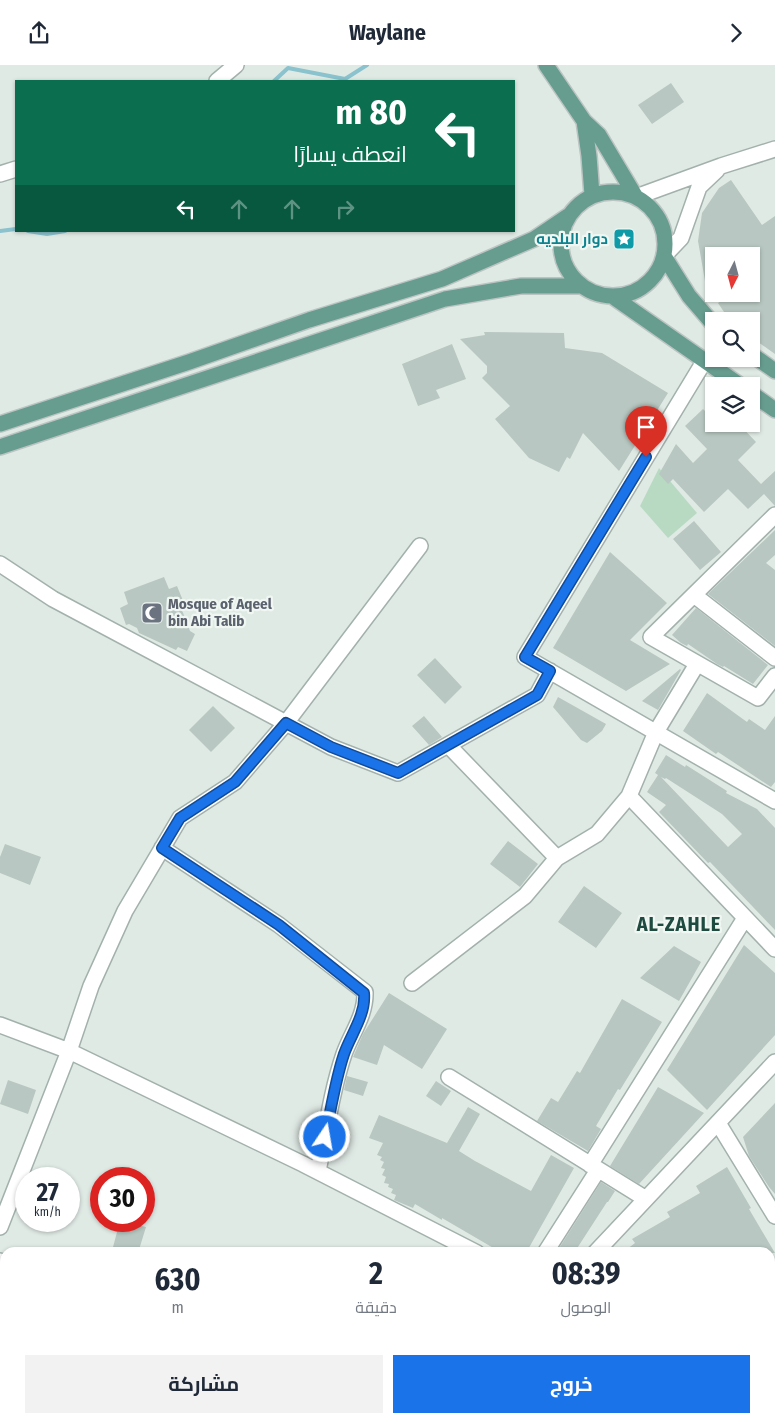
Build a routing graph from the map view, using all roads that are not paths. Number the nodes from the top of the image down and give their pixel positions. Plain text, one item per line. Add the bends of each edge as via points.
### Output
1 (236, 65) edge
2 (546, 65) edge
3 (218, 80) edge
4 (584, 121) junction
5 (775, 149) edge
6 (721, 166) junction
7 (15, 169) edge
8 (0, 174) edge
9 (592, 195) junction
10 (636, 197) junction
11 (568, 217) junction
12 (664, 255) junction
13 (582, 286) junction
14 (612, 296) junction
15 (705, 314) edge
16 (705, 360) joint
17 (760, 361) edge
18 (715, 367) edge
19 (775, 371) edge
20 (729, 377) edge
21 (760, 399) edge
22 (775, 410) edge
23 (0, 425) edge
24 (0, 447) edge
25 (775, 515) edge
26 (420, 546) dead end
27 (0, 564) edge
28 (694, 595) junction
29 (775, 657) edge
30 (697, 663) junction
31 (550, 671) junction
32 (775, 676) edge
33 (286, 723) junction
34 (656, 732) junction
35 (448, 745) junction
36 (629, 795) junction
37 (775, 801) edge
38 (162, 848) junction
39 (557, 858) junction
40 (745, 918) junction
41 (775, 949) edge
42 (412, 983) dead end
43 (0, 1025) edge
44 (69, 1051) junction
45 (775, 1063) edge
46 (449, 1077) dead end
47 (718, 1123) junction
48 (594, 1168) junction
49 (318, 1171) junction
50 (646, 1199) junction
51 (775, 1216) edge
52 (0, 1227) edge
53 (465, 1247) edge
54 (548, 1247) edge
55 (601, 1247) edge

1 - 3 street
2 - 4 main road
4 - 9 main road
4 - 10 main road via 599,135
5 - 6 street
6 - 10 street
6 - 12 street via 699,187 681,238
7 - 8 street
9 - 10 main road via 622,192
9 - 11 main road via 578,204
10 - 12 main road via 650,207 660,221 665,238
11 - 13 main road via 561,235 561,254 568,272
11 - 23 main road via 534,239 442,279 309,320
12 - 14 main road via 657,272 645,285 630,293
12 - 15 main road
13 - 14 main road
13 - 24 main road via 522,287 445,299
14 - 16 main road
16 - 31 street via 525,657
17 - 19 main road
18 - 20 main road
21 - 22 main road
25 - 28 street
26 - 33 street
27 - 33 street via 53,599
28 - 29 street
28 - 30 street via 651,637
30 - 32 street via 758,699
30 - 34 street
31 - 34 street
31 - 35 street via 537,695
33 - 35 street via 331,747 398,773
33 - 38 street via 235,782 180,818
34 - 36 street
34 - 37 street
35 - 39 street
36 - 39 street via 597,834
36 - 40 street
38 - 44 street via 125,911 92,986
38 - 49 street via 279,925 364,993 365,1003 344,1053 335,1086
39 - 42 street via 525,896
40 - 41 street
40 - 48 street
43 - 44 street
44 - 49 street
44 - 52 street
45 - 47 street
46 - 48 street
47 - 50 street
47 - 51 street
48 - 50 street
48 - 54 street
49 - 53 street
50 - 55 street

